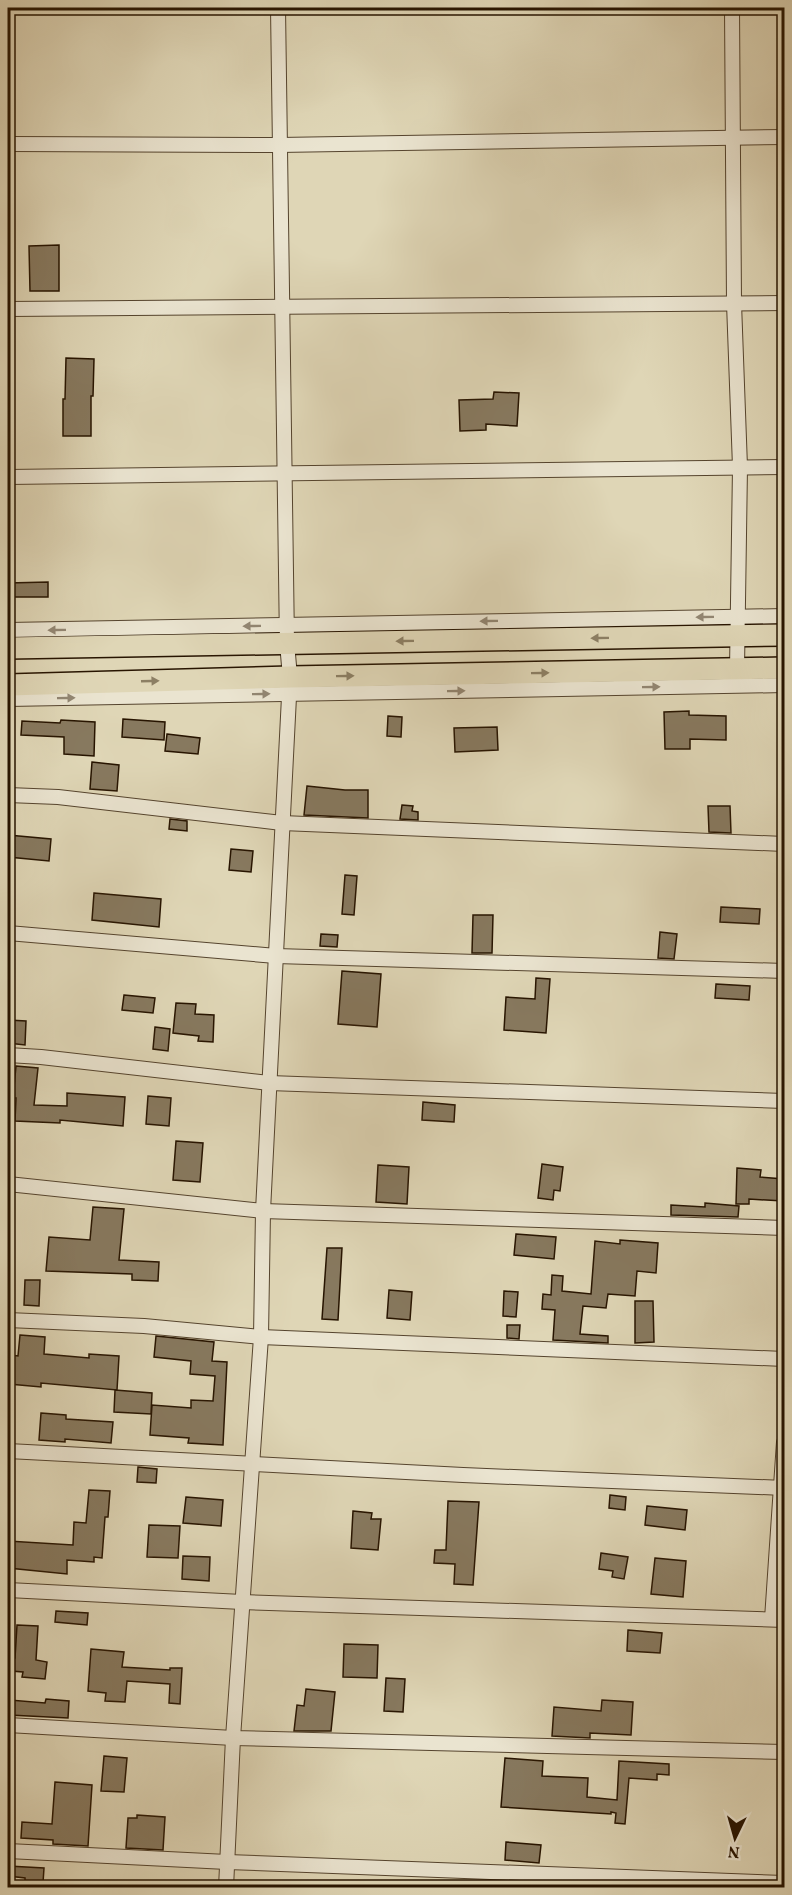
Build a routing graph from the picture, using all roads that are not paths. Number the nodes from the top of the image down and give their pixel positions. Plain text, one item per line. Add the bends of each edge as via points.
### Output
1 (278, 8) edge
2 (732, 8) edge
3 (784, 137) edge
4 (733, 138) junction
5 (8, 144) edge
6 (279, 145) junction
7 (734, 303) junction
8 (784, 303) edge
9 (282, 307) junction
10 (8, 309) edge
11 (784, 466) edge
12 (740, 467) junction
13 (286, 473) junction
14 (8, 477) edge
15 (784, 616) edge
16 (737, 626) junction
17 (8, 630) edge
18 (287, 634) junction
19 (784, 635) edge
20 (8, 648) edge
21 (784, 668) edge
22 (737, 669) junction
23 (8, 685) edge
24 (784, 685) edge
25 (289, 686) junction
26 (8, 699) edge
27 (8, 795) edge
28 (282, 823) junction
29 (784, 844) edge
30 (8, 933) edge
31 (276, 956) junction
32 (784, 971) edge
33 (8, 1055) edge
34 (269, 1083) junction
35 (784, 1101) edge
36 (8, 1184) edge
37 (263, 1211) junction
38 (784, 1228) edge
39 (8, 1320) edge
40 (261, 1337) junction
41 (784, 1359) edge
42 (784, 1442) edge
43 (8, 1451) edge
44 (252, 1465) junction
45 (782, 1488) edge
46 (8, 1590) edge
47 (242, 1602) junction
48 (778, 1619) edge
49 (8, 1725) edge
50 (233, 1738) junction
51 (784, 1752) edge
52 (8, 1851) edge
53 (227, 1862) junction
54 (784, 1883) edge
55 (226, 1887) edge

1 - 6 street
2 - 4 street
3 - 4 street
4 - 6 street
4 - 7 street
5 - 6 street
6 - 9 street
7 - 8 street
7 - 9 street
7 - 12 street
9 - 10 street
9 - 13 street
11 - 12 street
12 - 13 street
12 - 16 street
13 - 14 street
13 - 18 street
15 - 16 street
16 -> 18 main road
16 - 19 main road
16 - 22 street
18 -> 17 street
18 - 20 main road
18 - 25 street
21 - 22 main road
25 -> 22 main road
23 -> 25 main road
25 -> 24 street
26 -> 25 street
25 - 28 street
27 - 28 street via 58,796
28 - 29 street
28 - 31 street
30 - 31 street
31 - 32 street
31 - 34 street
33 - 34 street
34 - 35 street
34 - 37 street
36 - 37 street
37 - 38 street
37 - 40 street
39 - 40 street via 144,1326
40 - 41 street
40 - 44 street
42 - 45 street
43 - 44 street
44 - 45 street
44 - 47 street
45 - 48 street
46 - 47 street
47 - 48 street
47 - 50 street
49 - 50 street
50 - 51 street
50 - 53 street
52 - 53 street
53 - 54 street
53 - 55 street

